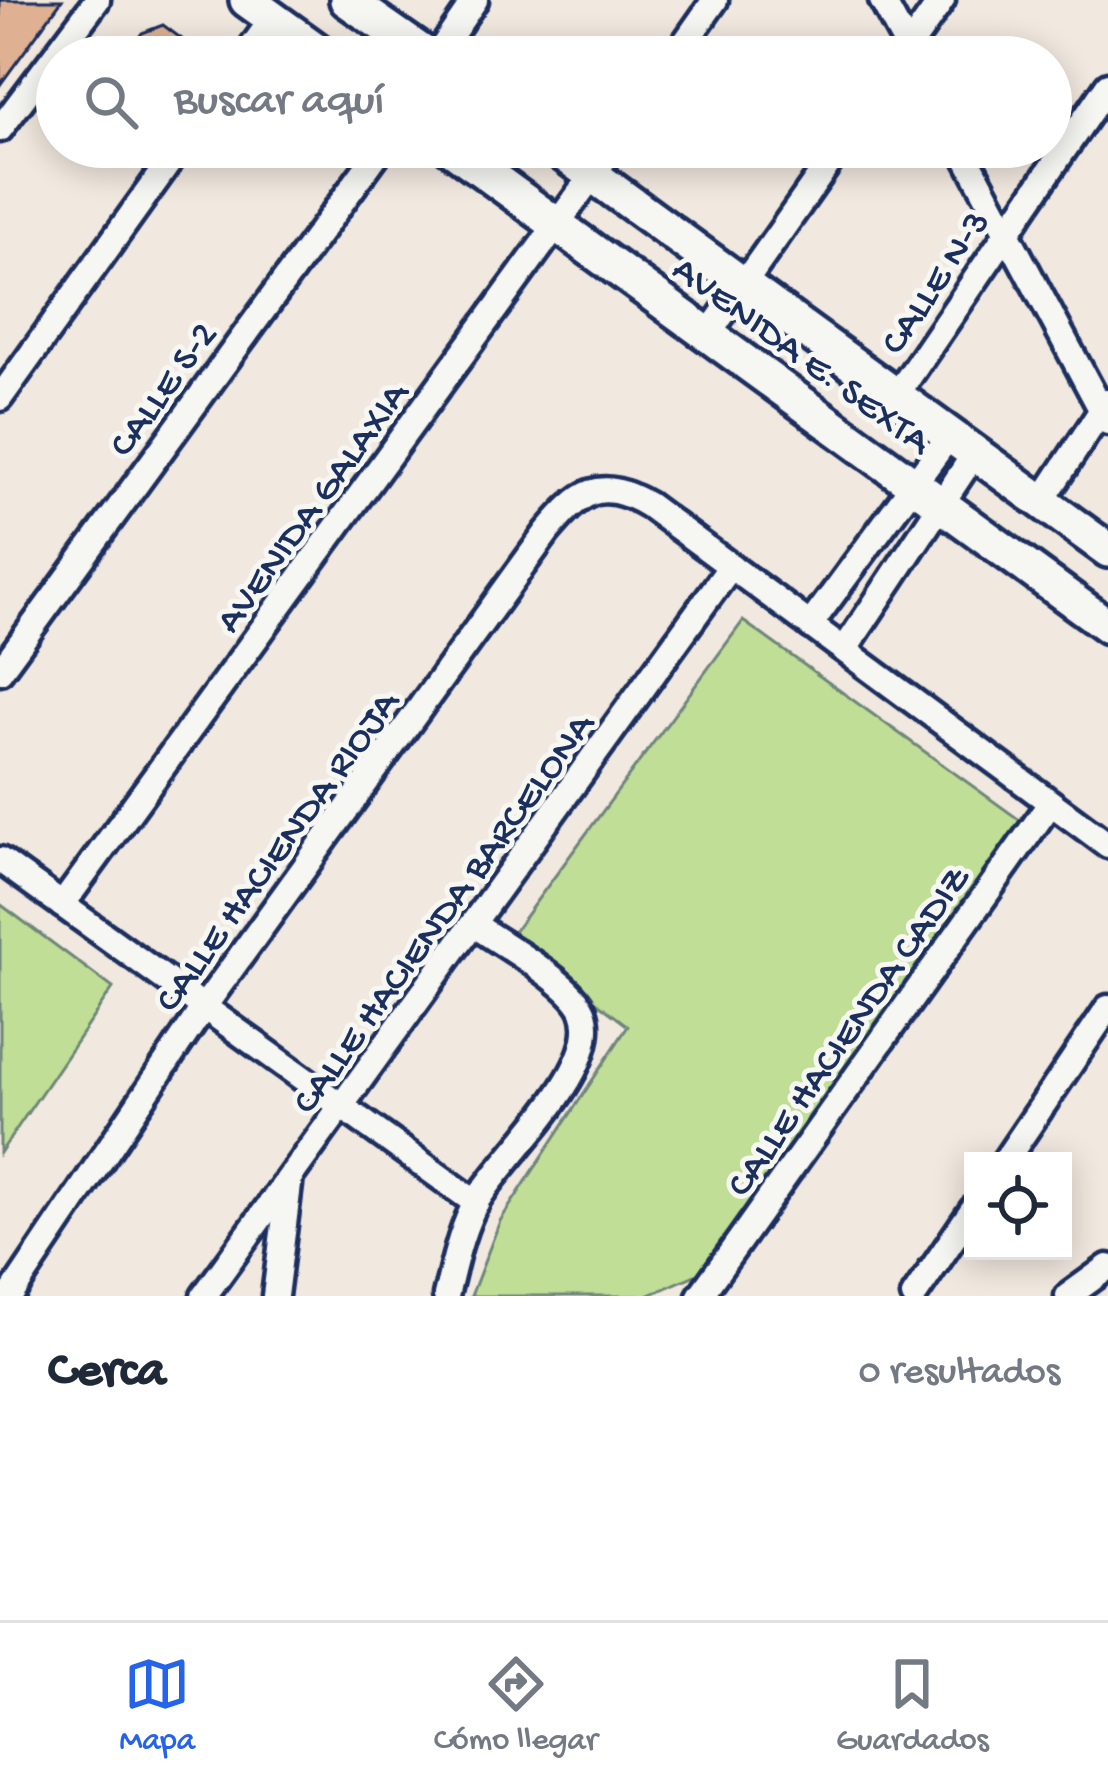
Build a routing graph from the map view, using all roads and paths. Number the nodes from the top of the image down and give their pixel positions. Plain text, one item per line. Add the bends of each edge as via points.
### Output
1 (97, 0) edge
2 (347, 0) edge
3 (475, 0) edge
4 (715, 0) edge
5 (882, 0) edge
6 (942, 0) edge
7 (260, 9) edge
8 (70, 36) edge
9 (297, 36) edge
10 (401, 36) edge
11 (448, 36) edge
12 (690, 36) edge
13 (899, 36) edge
14 (919, 36) edge
15 (36, 81) edge
16 (1108, 85) edge
17 (0, 129) edge
18 (1072, 137) edge
19 (165, 168) edge
20 (367, 168) edge
21 (479, 168) edge
22 (598, 168) edge
23 (611, 168) edge
24 (825, 168) edge
25 (972, 168) edge
26 (1051, 168) edge
27 (558, 225) junction
28 (1007, 232) junction
29 (744, 286) junction
30 (707, 336) junction
31 (896, 396) junction
32 (0, 398) edge
33 (1106, 411) edge
34 (963, 444) junction
35 (914, 484) junction
36 (1042, 501) junction
37 (942, 504) junction
38 (1108, 550) edge
39 (731, 566) junction
40 (810, 625) junction
41 (1108, 626) edge
42 (845, 649) junction
43 (0, 671) edge
44 (1050, 804) junction
45 (1108, 844) edge
46 (0, 860) edge
47 (62, 904) junction
48 (475, 925) junction
49 (203, 1008) junction
50 (1108, 1008) edge
51 (345, 1107) junction
52 (1011, 1152) edge
53 (289, 1181) junction
54 (476, 1203) junction
55 (964, 1222) edge
56 (1108, 1267) edge
57 (10, 1296) edge
58 (204, 1296) edge
59 (275, 1296) edge
60 (446, 1296) edge
61 (700, 1296) edge
62 (914, 1296) edge
63 (1068, 1296) edge

1 - 8 street
2 - 10 street
3 - 11 street
4 - 12 street
5 - 13 street
6 - 14 street
7 - 9 street
15 - 17 street
16 - 18 street, CALLE N-3
19 - 32 street
20 - 43 street, CALLE S-2
21 - 27 street, AVENIDA E. SEXTA
22 - 27 street, AVENIDA GALAXIA
23 - 29 street, AVENIDA E. SEXTA
24 - 29 street
25 - 28 street
26 - 28 street, CALLE N-3
27 - 30 street, AVENIDA E. SEXTA
27 - 47 street, AVENIDA GALAXIA
28 - 31 street, CALLE N-3
28 - 33 street
29 - 30 street
29 - 31 street, AVENIDA E. SEXTA
30 - 35 street, AVENIDA E. SEXTA
31 - 34 street, AVENIDA E. SEXTA
33 - 36 street
34 - 35 street
34 - 36 street, AVENIDA E. SEXTA
34 - 37 street
35 - 37 street, AVENIDA E. SEXTA
35 - 40 street
36 - 38 street, AVENIDA E. SEXTA
37 - 41 street, AVENIDA E. SEXTA
37 - 42 street
39 - 40 street
39 - 48 street, CALLE HACIENDA BARCELONA
39 - 49 street, CALLE HACIENDA RIOJA via 630,494 587,492 557,520
40 - 42 street
42 - 44 street
44 - 45 street
44 - 61 street, CALLE HACIENDA CADIZ
46 - 47 street
47 - 49 street
48 - 51 street, CALLE HACIENDA BARCELONA
48 - 54 street via 570,993 587,1032 566,1084
49 - 51 street
49 - 57 street, CALLE HACIENDA RIOJA
50 - 52 street
51 - 53 street, CALLE HACIENDA BARCELONA
51 - 54 street
53 - 58 street, CALLE HACIENDA BARCELONA
53 - 59 street
54 - 60 street
55 - 62 street
56 - 63 street

